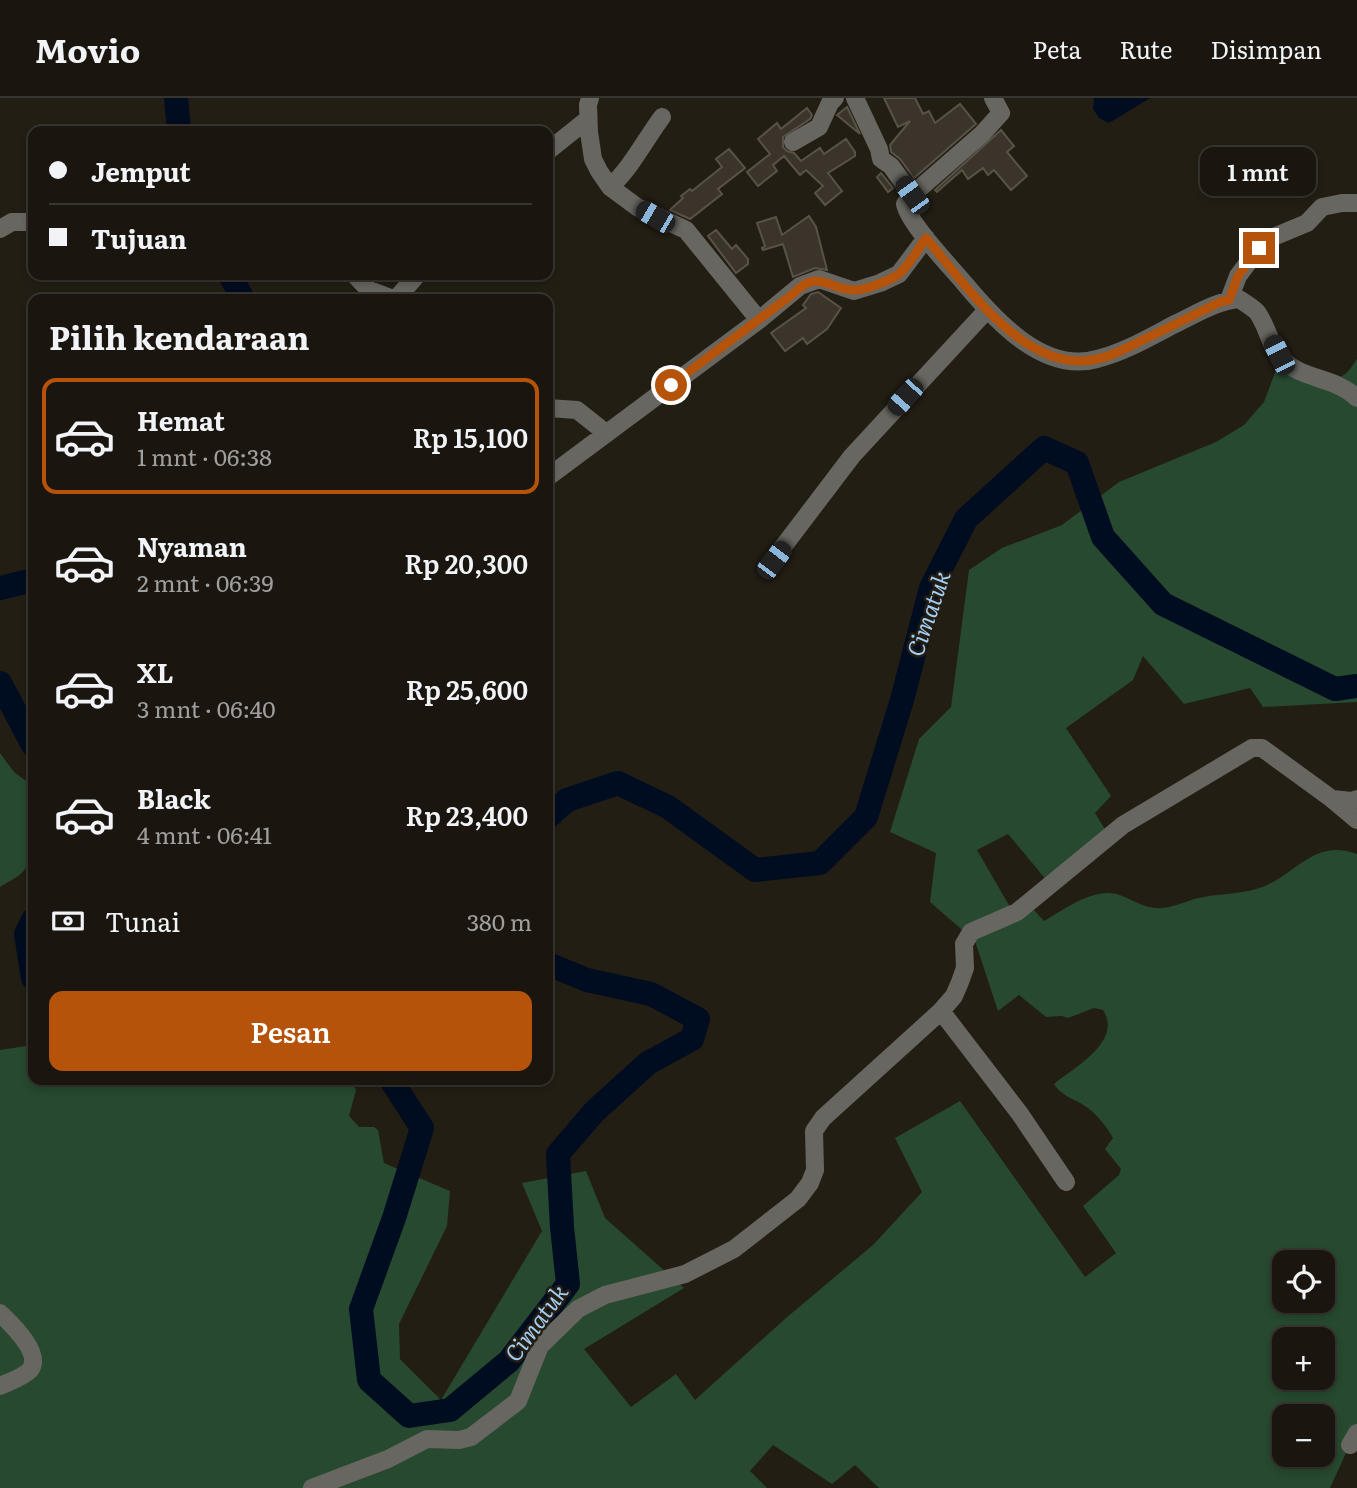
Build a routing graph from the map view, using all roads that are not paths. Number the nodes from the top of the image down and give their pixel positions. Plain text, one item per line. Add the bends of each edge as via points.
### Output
1 (590, 98) edge
2 (835, 98) edge
3 (855, 98) edge
4 (993, 98) edge
5 (662, 117) dead end
6 (588, 119) junction
7 (793, 142) dead end
8 (553, 147) edge
9 (610, 187) junction
10 (912, 195) junction
11 (1357, 203) edge
12 (28, 222) edge
13 (0, 229) edge
14 (926, 238) junction
15 (360, 280) edge
16 (412, 280) edge
17 (380, 294) edge
18 (399, 294) edge
19 (1229, 300) junction
20 (987, 310) junction
21 (758, 320) junction
22 (1357, 398) edge
23 (553, 408) edge
24 (606, 433) junction
25 (553, 473) edge
26 (774, 560) dead end
27 (1332, 799) junction
28 (1357, 799) edge
29 (1357, 820) edge
30 (941, 1011) junction
31 (1066, 1182) dead end
32 (0, 1313) edge
33 (0, 1386) edge
34 (312, 1488) edge

1 - 6 street
2 - 7 street via 819,127
3 - 10 street via 881,159
4 - 10 street via 1001,113
5 - 9 street via 625,174
6 - 8 street
6 - 9 street via 593,159
9 - 21 street via 637,207 686,230
10 - 14 street via 906,210
11 - 19 street via 1322,207 1307,223 1271,238 1238,276
12 - 13 street via 12,222
14 - 20 street
14 - 21 street via 890,279 854,290 819,279 800,286
15 - 17 street
16 - 18 street
19 - 20 street via 1118,352 1081,361 1037,351
19 - 22 street via 1239,299 1256,312 1286,362 1340,385
20 - 26 street via 852,456
21 - 24 street
23 - 24 street via 577,410
24 - 25 street
27 - 28 street
27 - 29 street
27 - 30 street via 1262,748 1244,751 1123,825 1017,912 971,932 964,944 965,968 960,982
30 - 31 street
30 - 34 street via 823,1118 814,1131 815,1170 810,1183 798,1199 734,1248 685,1274 605,1295 578,1309 540,1346 518,1401 471,1437 427,1439
32 - 33 street via 20,1333 31,1352 32,1366

